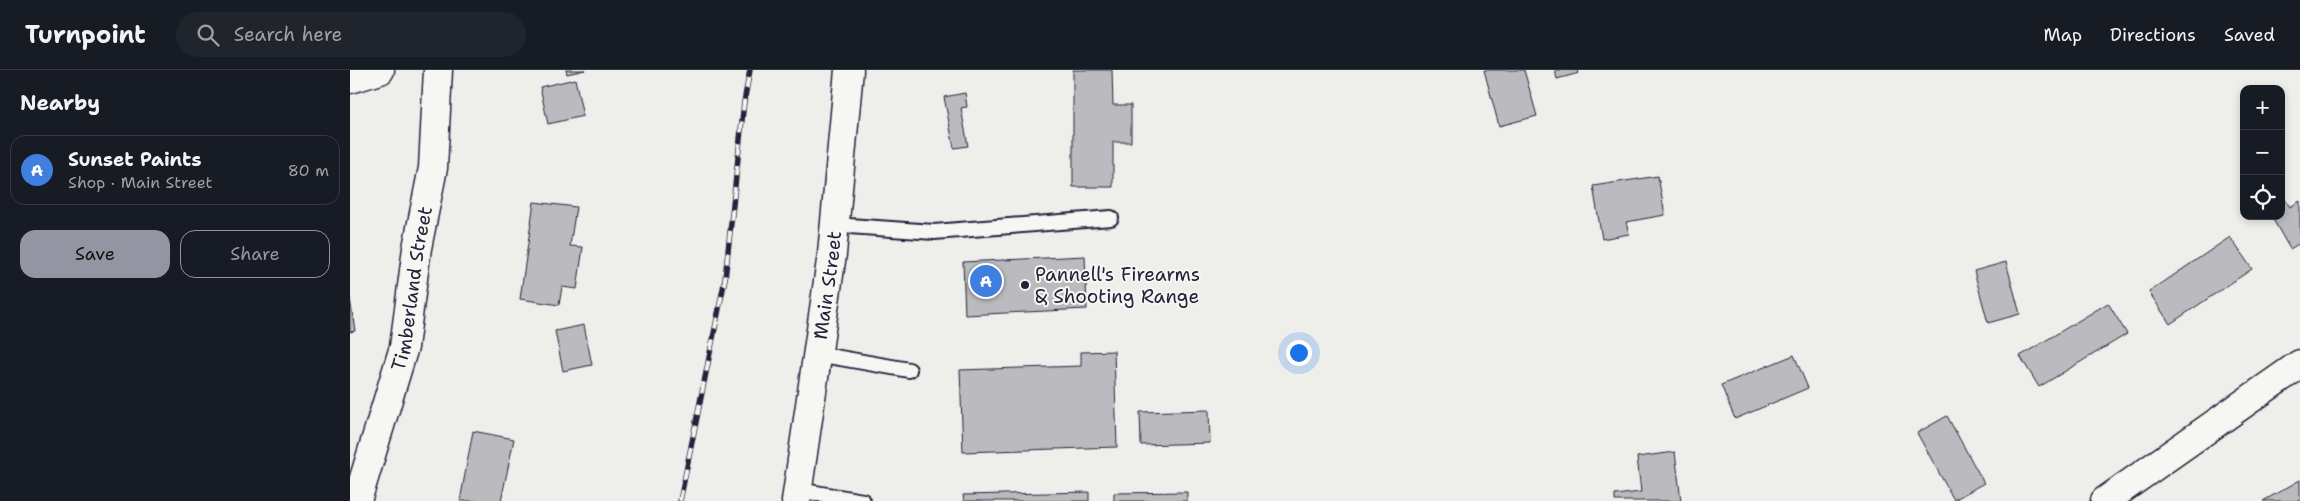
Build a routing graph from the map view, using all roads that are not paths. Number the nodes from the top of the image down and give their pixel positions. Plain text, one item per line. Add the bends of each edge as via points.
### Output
1 (380, 70) edge
2 (848, 70) edge
3 (433, 71) edge
4 (350, 79) edge
5 (1110, 218) dead end
6 (835, 225) junction
7 (818, 354) junction
8 (2300, 364) edge
9 (910, 370) dead end
10 (797, 496) edge
11 (357, 501) edge
12 (863, 501) edge
13 (2105, 501) edge

1 - 4 street
2 - 6 street, Main Street
3 - 11 street, Timberland Street via 433,168 417,248 404,346
5 - 6 lane via 934,232
6 - 7 street, Main Street
7 - 9 lane
7 - 10 street, Main Street
8 - 13 street
10 - 12 lane

